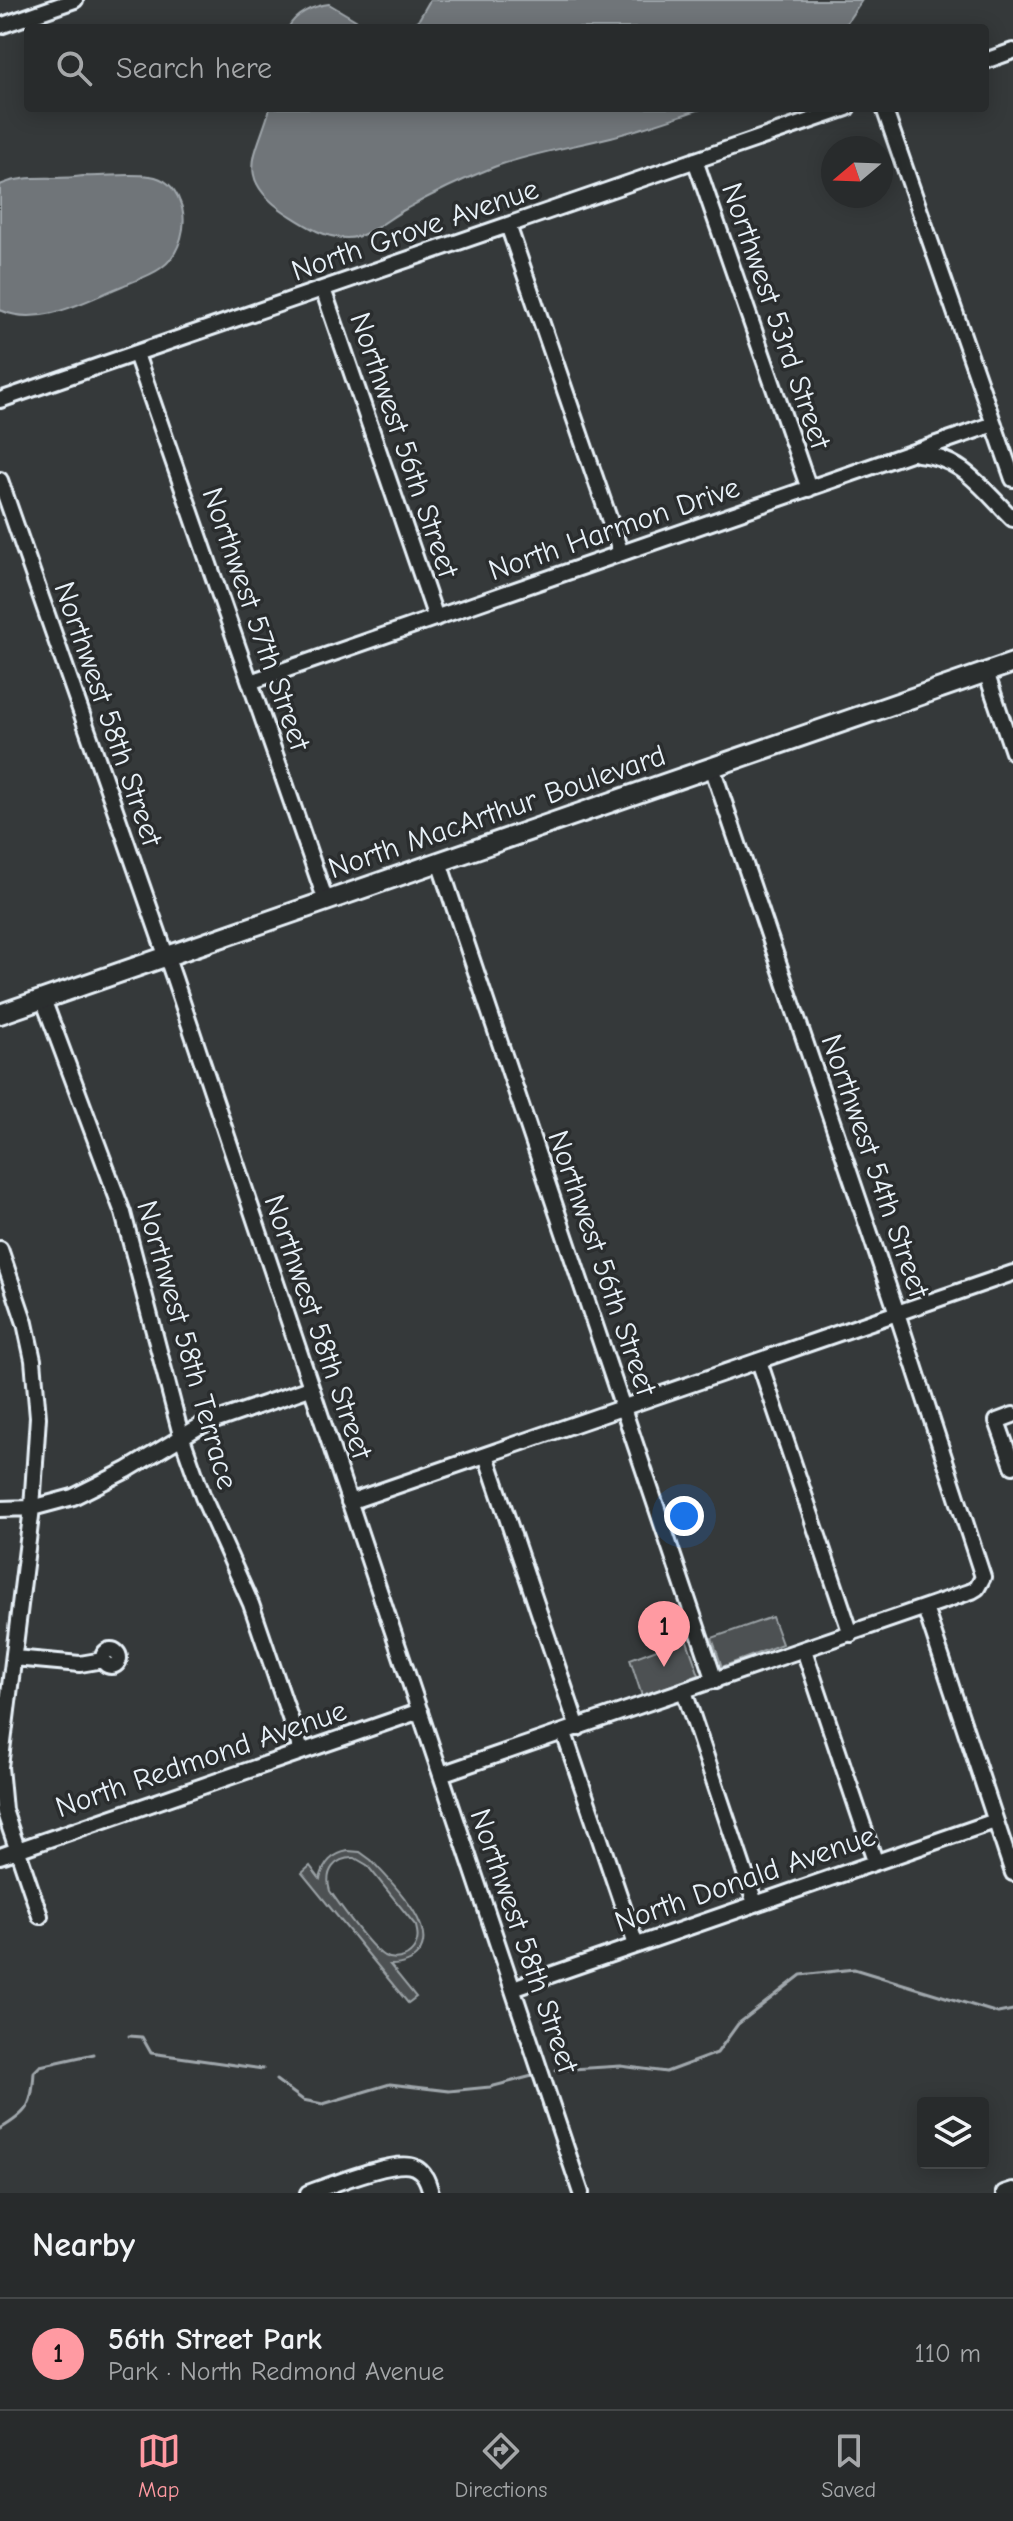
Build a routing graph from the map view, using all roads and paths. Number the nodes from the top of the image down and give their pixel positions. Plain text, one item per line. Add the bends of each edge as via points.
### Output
1 (75, 0) edge
2 (0, 26) edge
3 (1013, 51) edge
4 (989, 60) edge
5 (835, 112) edge
6 (885, 112) edge
7 (695, 160) junction
8 (508, 225) junction
9 (323, 289) junction
10 (136, 354) junction
11 (0, 400) edge
12 (994, 424) junction
13 (911, 453) junction
14 (1013, 479) edge
15 (0, 480) edge
16 (809, 489) junction
17 (1013, 519) edge
18 (621, 553) junction
19 (436, 618) junction
20 (1013, 663) edge
21 (986, 672) junction
22 (250, 682) junction
23 (1013, 752) edge
24 (712, 767) junction
25 (439, 862) junction
26 (326, 901) junction
27 (166, 957) junction
28 (43, 999) junction
29 (0, 1014) edge
30 (0, 1249) edge
31 (1013, 1273) edge
32 (897, 1313) junction
33 (759, 1361) junction
34 (310, 1388) junction
35 (623, 1408) junction
36 (1013, 1415) edge
37 (181, 1435) junction
38 (486, 1455) junction
39 (1013, 1466) edge
40 (349, 1502) junction
41 (32, 1508) junction
42 (0, 1509) edge
43 (925, 1608) junction
44 (851, 1634) junction
45 (804, 1650) junction
46 (14, 1658) junction
47 (103, 1660) dead end
48 (715, 1681) junction
49 (684, 1691) junction
50 (420, 1711) junction
51 (571, 1730) junction
52 (301, 1750) junction
53 (441, 1774) junction
54 (995, 1821) junction
55 (17, 1850) junction
56 (0, 1856) edge
57 (875, 1861) junction
58 (1013, 1873) edge
59 (755, 1903) junction
60 (40, 1916) dead end
61 (636, 1945) junction
62 (513, 1988) junction
63 (1013, 2190) edge
64 (308, 2193) edge
65 (431, 2193) edge
66 (581, 2193) edge
67 (1004, 2193) edge

1 - 2 street
3 - 4 street
5 - 7 street, North Grove Avenue
6 - 12 street
7 - 8 street, North Grove Avenue
7 - 16 street, Northwest 53rd Street
8 - 9 street, North Grove Avenue
8 - 18 street
9 - 10 street, North Grove Avenue
9 - 19 street, Northwest 56th Street
10 - 11 street, North Grove Avenue
10 - 22 street, Northwest 57th Street
12 - 13 street, North Harmon Drive
12 - 14 street
13 - 16 street, North Harmon Drive
13 - 17 street via 934,455 964,469
15 - 27 street, Northwest 58th Street
16 - 18 street, North Harmon Drive
18 - 19 street, North Harmon Drive
19 - 22 street, North Harmon Drive
20 - 21 main road, North MacArthur Boulevard
21 - 23 street
21 - 24 main road, North MacArthur Boulevard
22 - 26 street, Northwest 57th Street
24 - 25 main road, North MacArthur Boulevard
24 - 32 street, Northwest 54th Street
25 - 26 main road, North MacArthur Boulevard
25 - 35 street, Northwest 56th Street
26 - 27 main road, North MacArthur Boulevard
27 - 28 main road, North MacArthur Boulevard
27 - 34 street, Northwest 58th Street
28 - 29 main road, North MacArthur Boulevard
28 - 37 street, Northwest 58th Terrace via 123,1213
30 - 41 street via 25,1323 37,1386
31 - 32 street
32 - 33 street
32 - 43 street, Northwest 54th Street via 982,1570 981,1583 972,1591
33 - 35 street
33 - 44 street
34 - 37 street
34 - 40 street, Northwest 58th Street
35 - 38 street
35 - 48 street, Northwest 56th Street
36 - 39 street via 997,1421
37 - 41 street via 101,1483
37 - 52 street, Northwest 58th Terrace via 256,1618
38 - 40 street
38 - 51 street
40 - 50 street, Northwest 58th Street
41 - 42 street
41 - 46 street
43 - 44 street
43 - 54 street
44 - 45 street
45 - 48 street
45 - 57 street
46 - 47 street via 80,1664
46 - 55 street via 0,1767 4,1810
48 - 49 street
49 - 51 street
49 - 59 street
50 - 52 street, North Redmond Avenue
50 - 53 street, Northwest 58th Street
51 - 53 street
51 - 61 street
52 - 55 street, North Redmond Avenue
53 - 62 street, Northwest 58th Street
54 - 57 street, North Donald Avenue
54 - 58 street
55 - 56 street, North Redmond Avenue
55 - 60 street
57 - 59 street, North Donald Avenue
59 - 61 street, North Donald Avenue
61 - 62 street, North Donald Avenue
62 - 66 street, Northwest 58th Street
63 - 67 street
64 - 65 street via 397,2165 413,2165 425,2176

